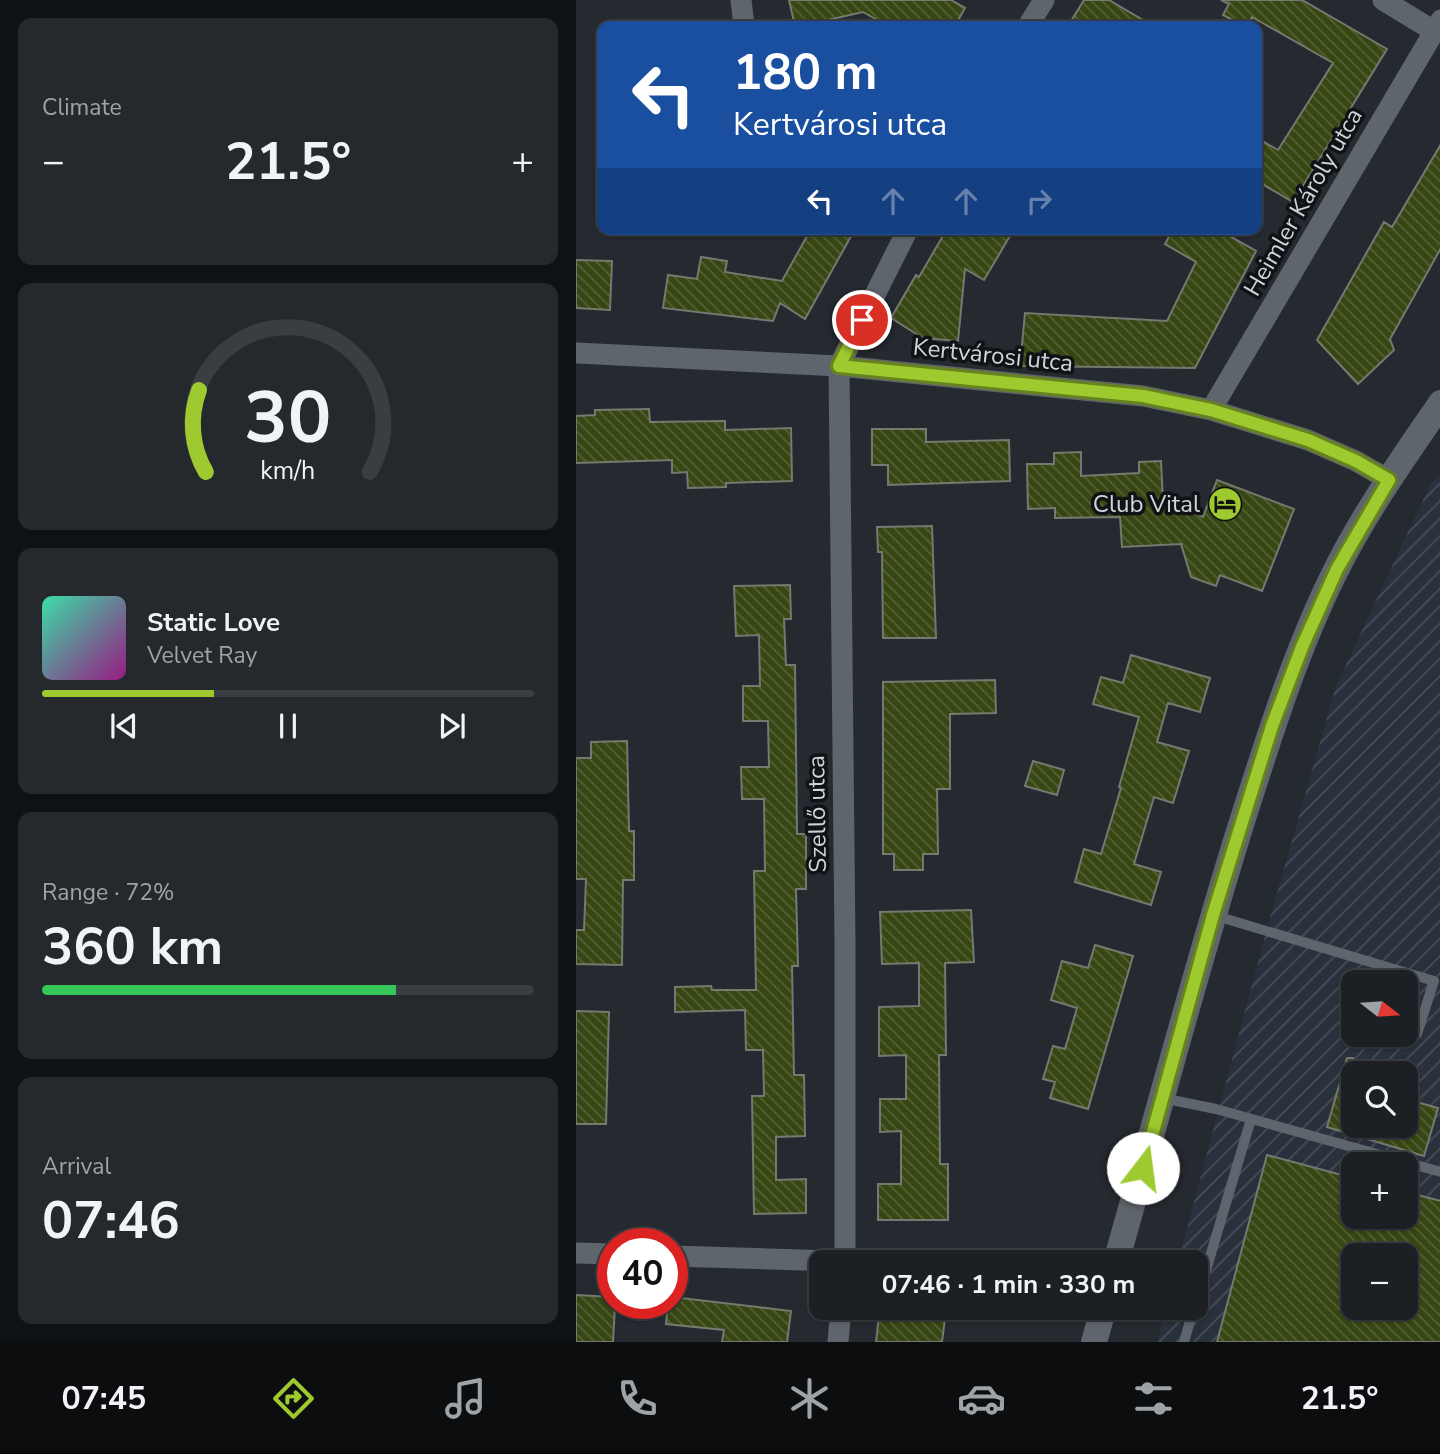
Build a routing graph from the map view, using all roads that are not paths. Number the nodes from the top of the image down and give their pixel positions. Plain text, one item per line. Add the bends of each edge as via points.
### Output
1 (741, 0) edge
2 (1044, 0) edge
3 (1383, 0) edge
4 (743, 21) edge
5 (1031, 21) edge
6 (1437, 25) edge
7 (905, 235) edge
8 (576, 353) edge
9 (839, 366) junction
10 (1440, 403) edge
11 (1211, 410) junction
12 (1389, 480) junction
13 (1213, 915) junction
14 (1397, 970) edge
15 (1418, 976) edge
16 (1418, 1031) edge
17 (1162, 1098) junction
18 (1252, 1119) junction
19 (1440, 1172) edge
20 (845, 1250) edge
21 (1119, 1250) edge
22 (576, 1253) edge
23 (597, 1254) edge
24 (688, 1256) edge
25 (809, 1260) edge
26 (1208, 1263) edge
27 (840, 1320) edge
28 (1100, 1320) edge
29 (1191, 1320) edge
30 (838, 1342) edge
31 (1094, 1342) edge
32 (1184, 1342) edge

1 - 4 street
2 - 5 street
3 - 6 street
6 - 11 street, Heimler Károly utca
7 - 9 street
8 - 9 street, Kertvárosi utca
9 - 11 street, Kertvárosi utca via 1143,396
9 - 20 street, Szellő utca
10 - 12 street
11 - 12 street, Kertvárosi utca via 1308,440
12 - 13 street via 1337,569 1302,647 1272,726
13 - 14 lane
13 - 17 street
15 - 16 lane via 1434,981
17 - 18 lane
17 - 21 street
18 - 19 lane
18 - 26 lane
22 - 23 street
24 - 25 street
27 - 30 street
28 - 31 street
29 - 32 lane

